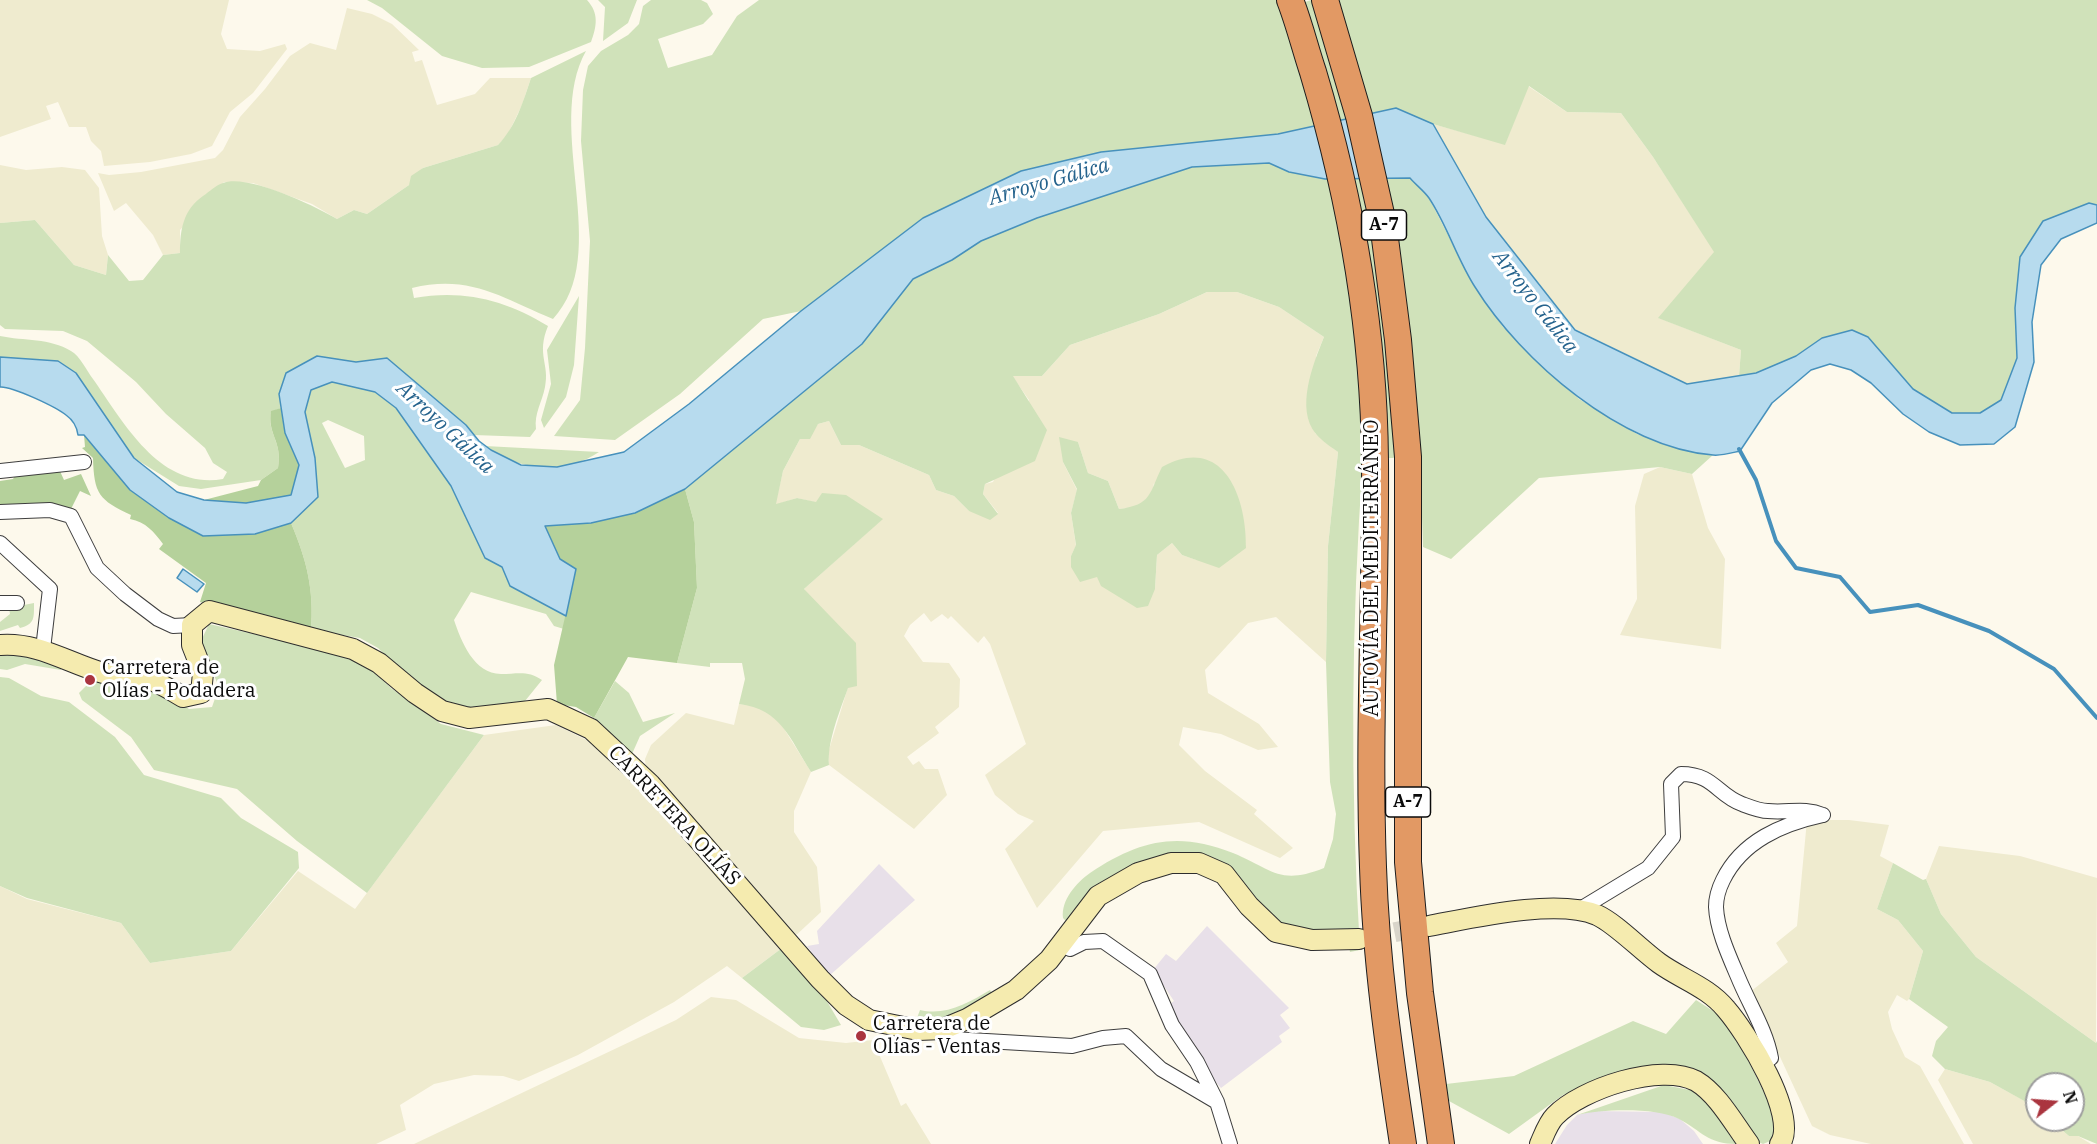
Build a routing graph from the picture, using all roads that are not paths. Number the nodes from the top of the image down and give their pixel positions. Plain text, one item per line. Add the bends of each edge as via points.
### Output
1 (1325, 0) edge
2 (1292, 3) edge
3 (84, 462) dead end
4 (0, 471) edge
5 (2, 515) edge
6 (0, 543) edge
7 (0, 603) edge
8 (17, 603) dead end
9 (192, 625) junction
10 (0, 645) edge
11 (43, 649) junction
12 (1577, 911) junction
13 (1429, 926) tunnel mouth
14 (1359, 939) tunnel mouth
15 (1062, 944) junction
16 (943, 1029) junction
17 (1761, 1065) junction
18 (1217, 1102) junction
19 (1230, 1144) edge
20 (1403, 1144) edge
21 (1441, 1144) edge
22 (1540, 1144) edge
23 (1749, 1144) edge
24 (1780, 1144) edge

1 - 21 highway, AUTOVÍA DEL MEDITERRÁNEO / A-7 via 1359,116 1383,223 1398,340 1408,457 1408,862 1420,993
2 - 20 highway, AUTOVÍA DEL MEDITERRÁNEO / A-7 via 1326,118 1351,230 1368,352 1375,458 1373,868 1381,1000
3 - 4 street
5 - 9 street via 50,510 71,516 97,568 125,594 158,620 173,626
6 - 11 street via 50,589
7 - 8 street
9 - 11 main road via 192,645 203,673 201,693 183,697 145,678 106,674
9 - 16 main road, CARRETERA OLÍAS via 209,611 353,649 379,663 442,711 469,718 548,709 591,729 650,784 846,1005 869,1020 918,1030
10 - 11 main road
12 - 13 main road via 1503,913
12 - 17 main road via 1597,915 1661,964 1703,988 1726,1009
12 - 17 street via 1648,868 1673,837 1671,784 1681,774 1694,774 1715,784 1738,803 1768,811 1809,809 1823,815 1800,820 1745,848 1732,862 1720,887 1716,905 1720,927 1737,976 1769,1043 1772,1058
14 - 15 main road via 1312,940 1276,932 1224,874 1199,862 1171,863 1138,873 1098,896
15 - 16 main road via 1016,990
15 - 18 street via 1070,949 1084,942 1103,941 1150,974 1172,1025
16 - 18 street via 952,1039 1072,1046 1126,1036 1161,1070
17 - 24 main road via 1773,1085 1785,1121
18 - 19 street
22 - 23 main road via 1554,1117 1581,1096 1653,1074 1696,1081 1718,1102

